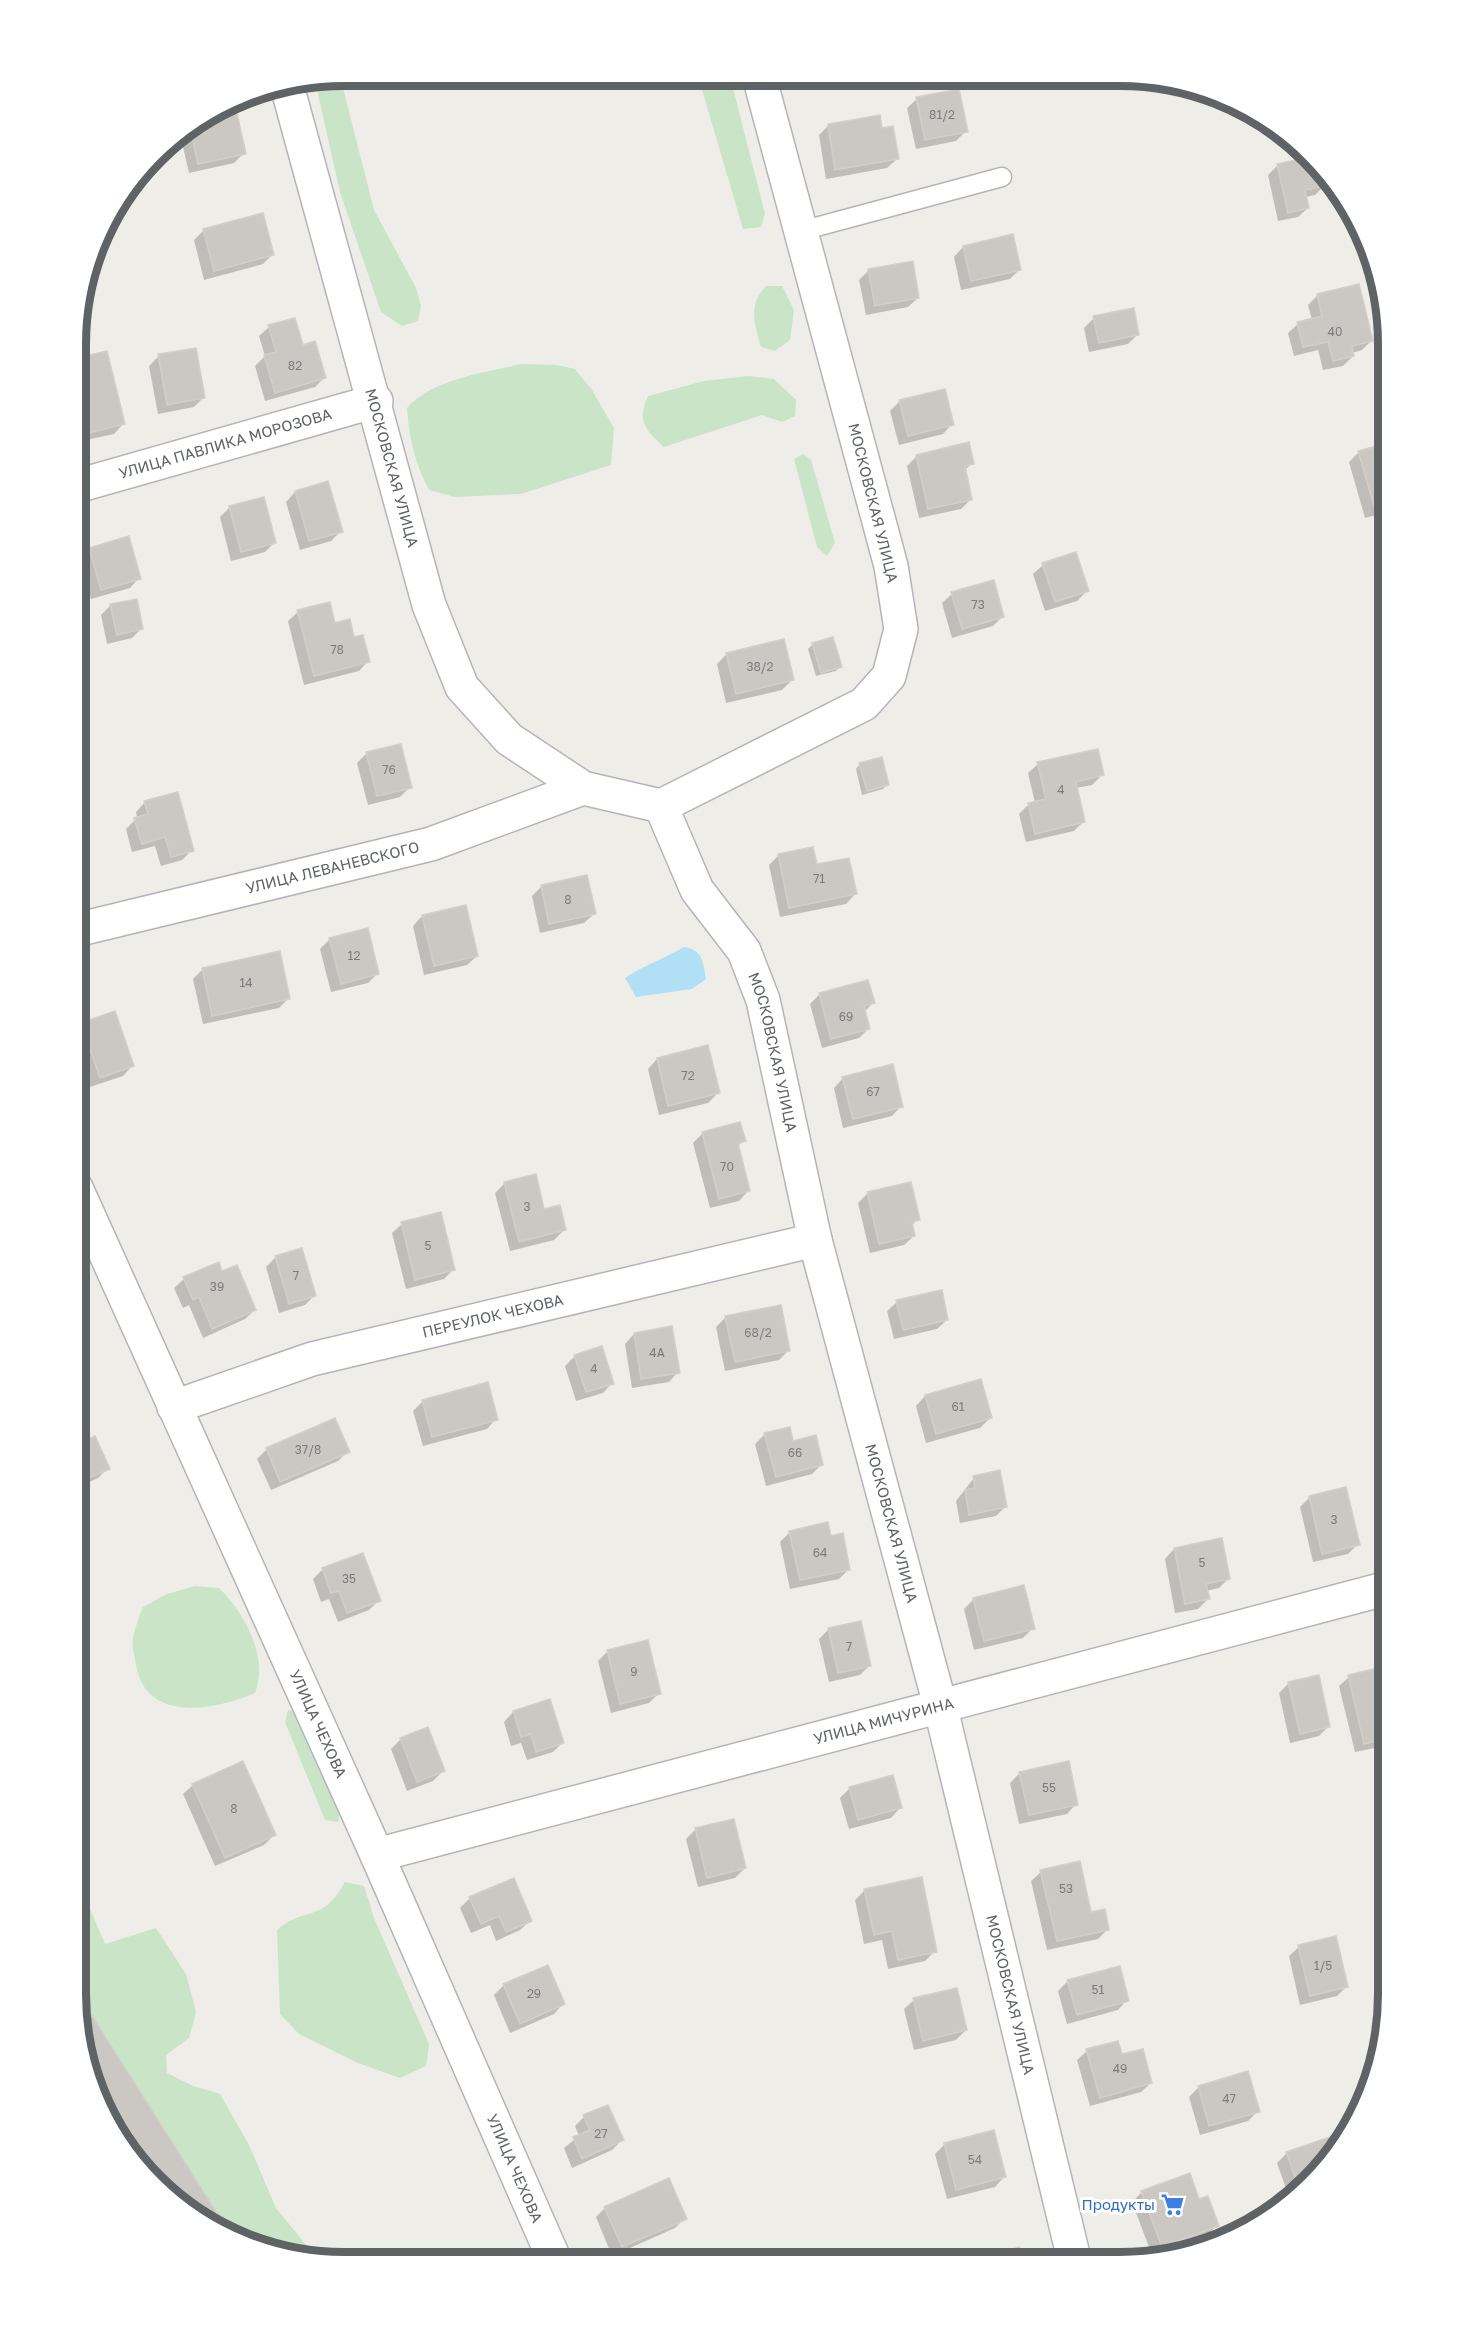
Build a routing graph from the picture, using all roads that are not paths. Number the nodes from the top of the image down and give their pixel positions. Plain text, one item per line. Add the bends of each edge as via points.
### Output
1 (762, 86) edge
2 (288, 91) edge
3 (1002, 177) dead end
4 (801, 231) junction
5 (375, 401) junction
6 (86, 483) edge
7 (583, 788) junction
8 (661, 806) junction
9 (86, 928) edge
10 (86, 1210) edge
11 (815, 1240) junction
12 (174, 1407) junction
13 (1378, 1591) edge
14 (940, 1705) junction
15 (378, 1855) junction
16 (551, 2252) edge
17 (1072, 2252) edge

1 - 4 street, МОСКОВСКАЯ УЛИЦА
2 - 5 street, МОСКОВСКАЯ УЛИЦА
3 - 4 lane
4 - 8 street, МОСКОВСКАЯ УЛИЦА via 891,566 901,629 889,676 864,704
5 - 6 street, УЛИЦА ПАВЛИКА МОРОЗОВА
5 - 7 street, МОСКОВСКАЯ УЛИЦА via 429,606 462,687 509,739
7 - 8 street, МОСКОВСКАЯ УЛИЦА
7 - 9 street, УЛИЦА ЛЕВАНЕВСКОГО via 431,844
8 - 11 street, МОСКОВСКАЯ УЛИЦА via 697,890 744,951 763,1000
10 - 12 street, УЛИЦА ЧЕХОВА
11 - 12 street, ПЕРЕУЛОК ЧЕХОВА via 312,1359
11 - 14 street, МОСКОВСКАЯ УЛИЦА
12 - 15 street, УЛИЦА ЧЕХОВА
13 - 14 street, УЛИЦА МИЧУРИНА
14 - 15 street, УЛИЦА МИЧУРИНА
14 - 17 street, МОСКОВСКАЯ УЛИЦА
15 - 16 street, УЛИЦА ЧЕХОВА

